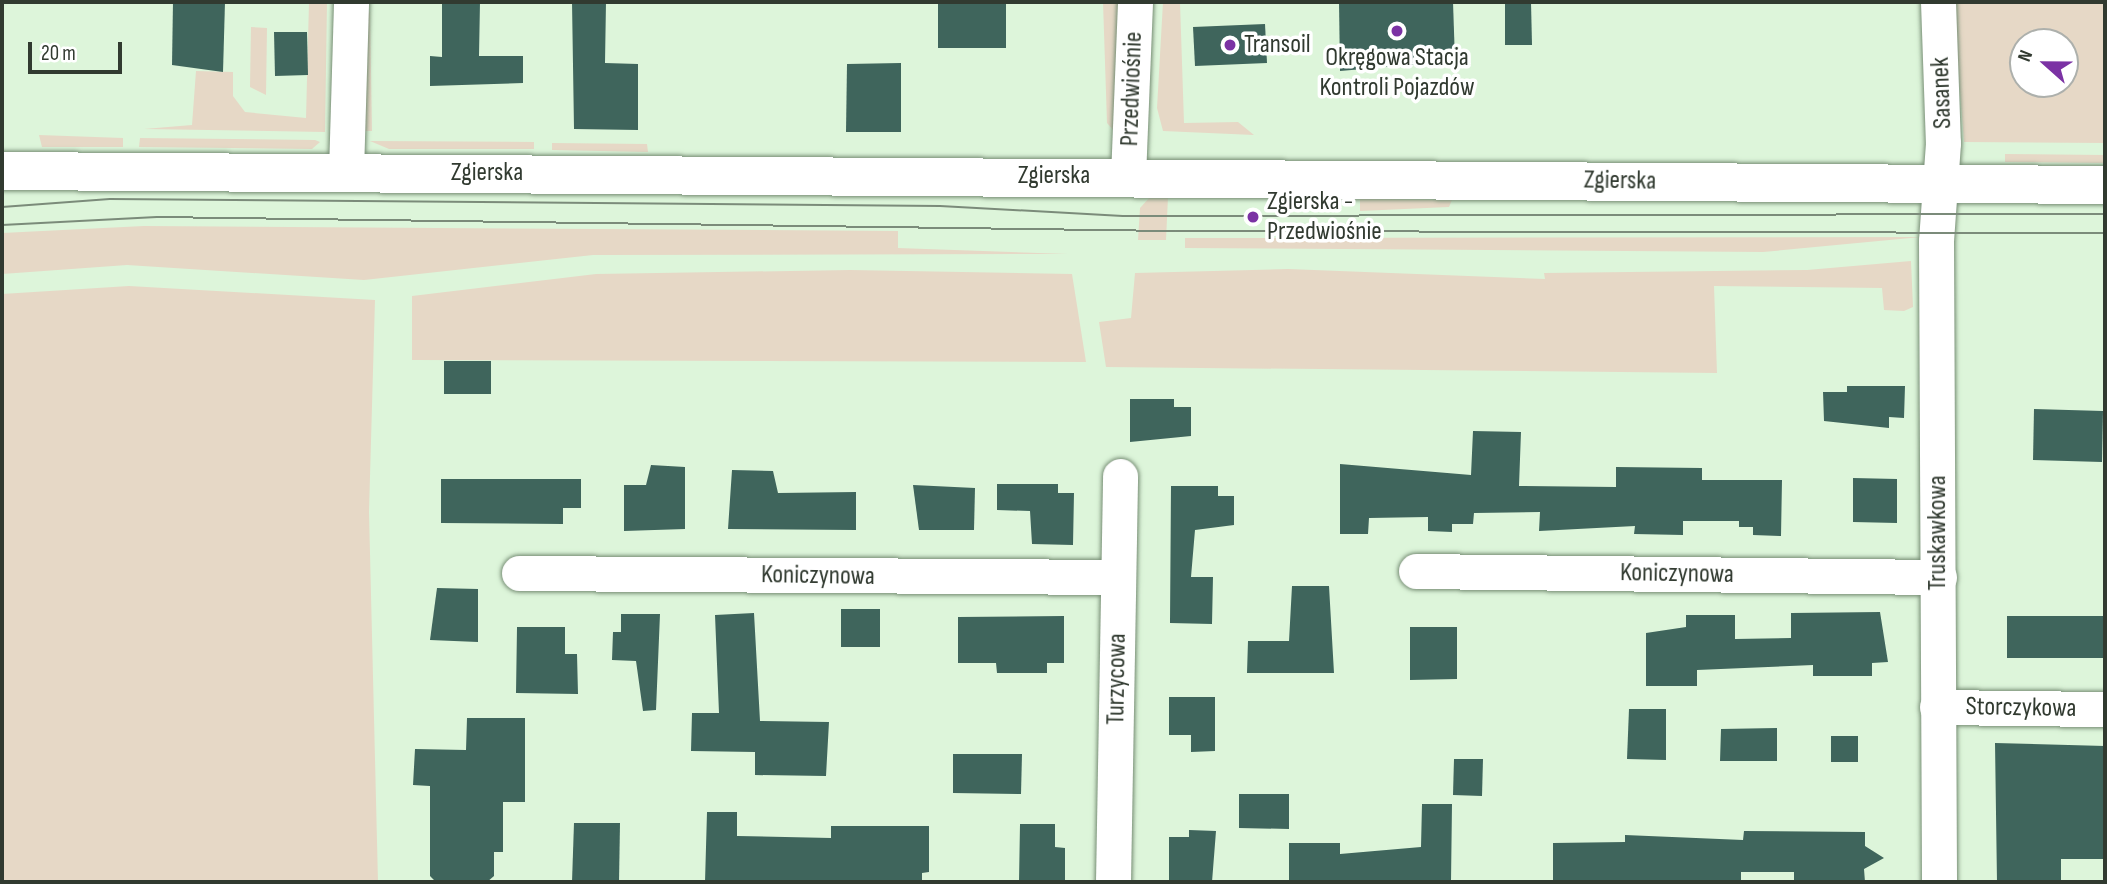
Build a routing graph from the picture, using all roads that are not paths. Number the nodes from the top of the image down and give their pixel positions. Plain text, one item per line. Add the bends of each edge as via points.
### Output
1 (351, 2) edge
2 (1135, 2) edge
3 (1938, 2) edge
4 (2, 171) edge
5 (346, 172) junction
6 (1128, 177) junction
7 (1941, 184) junction
8 (2105, 185) edge
9 (1120, 476) dead end
10 (1416, 571) dead end
11 (519, 573) dead end
12 (1118, 577) junction
13 (1939, 577) junction
14 (1937, 707) junction
15 (2105, 709) edge
16 (1113, 882) edge
17 (1940, 882) edge

1 - 5 street
2 - 6 street, Przedwiośnie
3 - 7 street, Sasanek
4 - 5 main road, Zgierska
5 - 6 main road, Zgierska
6 - 7 main road, Zgierska
7 - 8 main road, Zgierska
7 - 13 street, Truskawkowa
9 - 12 street, Turzycowa
10 - 13 street, Koniczynowa
11 - 12 street, Koniczynowa
12 - 16 street, Turzycowa
13 - 14 street, Truskawkowa
14 - 15 street, Storczykowa
14 - 17 street, Truskawkowa

